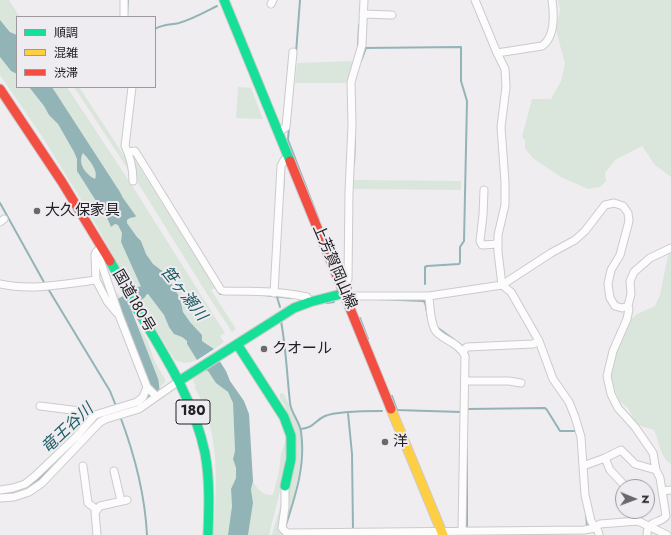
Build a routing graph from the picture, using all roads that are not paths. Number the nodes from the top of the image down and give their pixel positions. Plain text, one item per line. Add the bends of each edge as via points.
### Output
1 (124, 0) edge
2 (224, 0) edge
3 (364, 0) edge
4 (475, 0) edge
5 (552, 0) edge
6 (363, 14) junction
7 (392, 15) dead end
8 (124, 16) edge
9 (293, 52) dead end
10 (497, 53) junction
11 (132, 88) edge
12 (0, 89) edge
13 (278, 133) junction
14 (130, 152) junction
15 (289, 158) junction
16 (133, 181) dead end
17 (484, 190) dead end
18 (498, 244) junction
19 (671, 248) edge
20 (99, 249) junction
21 (96, 280) junction
22 (0, 284) edge
23 (502, 286) junction
24 (276, 293) junction
25 (345, 293) junction
26 (429, 296) junction
27 (310, 302) junction
28 (628, 306) junction
29 (118, 315) junction
30 (539, 341) junction
31 (236, 344) junction
32 (464, 349) junction
33 (179, 381) junction
34 (467, 381) junction
35 (521, 383) dead end
36 (152, 392) junction
37 (40, 406) dead end
38 (124, 410) junction
39 (114, 413) junction
40 (95, 415) junction
41 (605, 458) junction
42 (83, 466) dead end
43 (583, 466) junction
44 (656, 470) junction
45 (114, 471) dead end
46 (618, 479) edge
47 (285, 486) joint
48 (0, 490) edge
49 (671, 490) edge
50 (662, 491) junction
51 (0, 498) edge
52 (97, 510) junction
53 (638, 521) joint
54 (649, 527) junction
55 (595, 528) junction
56 (465, 531) junction
57 (285, 532) edge
58 (442, 533) edge
59 (97, 535) edge
60 (208, 535) edge
61 (600, 535) edge
62 (647, 535) edge
63 (667, 535) edge

1 - 8 street
2 - 13 main road, 上芳賀岡山線
3 - 6 street
4 - 10 street
5 - 10 street via 554,11 547,43
6 - 7 street
6 - 25 street via 362,47 351,82 348,279
9 - 13 street via 286,127
10 - 18 street via 505,69 506,87 501,127 505,205
11 - 14 street via 125,146
12 - 20 main road, 国道180号 / 180 via 61,181
13 - 15 main road, 上芳賀岡山線
14 - 16 street
14 - 24 street via 135,151 221,290
15 - 24 street via 284,160 282,166
15 - 25 main road, 上芳賀岡山線 via 288,175
17 - 18 street via 480,241 482,245
18 - 23 street
19 - 28 street via 650,258 634,272 630,281 631,294
20 - 21 street via 95,256
20 - 29 street
20 - 33 main road, 国道180号 / 180 via 132,299
21 - 22 street via 46,286
21 - 29 street
23 - 26 street
23 - 28 street via 575,240 605,205 614,203 623,206 628,213 629,221 620,255 611,270 608,284 610,298 616,306
23 - 30 street via 511,292
24 - 27 street via 307,297
25 - 26 street via 352,296
25 - 27 main road
25 - 58 main road, 上芳賀岡山線
26 - 32 street via 436,331
27 - 31 main road
28 - 44 street via 627,319 613,351 607,376 611,394 618,408 653,453
29 - 36 street
30 - 32 street via 533,344
30 - 43 street via 552,380 569,402 575,417 581,437
31 - 33 main road
31 - 47 main road via 284,418 291,436 291,459
32 - 34 street
33 - 36 street
33 - 60 main road, 国道180号 / 180 via 191,407 207,464 210,505
34 - 35 street
34 - 56 street
36 - 38 street
36 - 38 street via 147,405 139,410
37 - 40 street
38 - 39 street
39 - 40 street
39 - 51 street via 100,422 42,483 29,492
40 - 48 street via 77,436 25,484
41 - 43 street
41 - 44 street via 621,450 635,464
41 - 46 street via 610,470
42 - 52 street via 88,503
43 - 55 street via 585,495
44 - 50 street
45 - 52 street via 124,501 100,506
47 - 57 street
49 - 50 street
50 - 54 street via 666,516
52 - 59 street
53 - 54 street
53 - 55 street via 600,524
54 - 62 street
54 - 63 street
55 - 56 street
55 - 61 street
56 - 58 street
57 - 58 street

